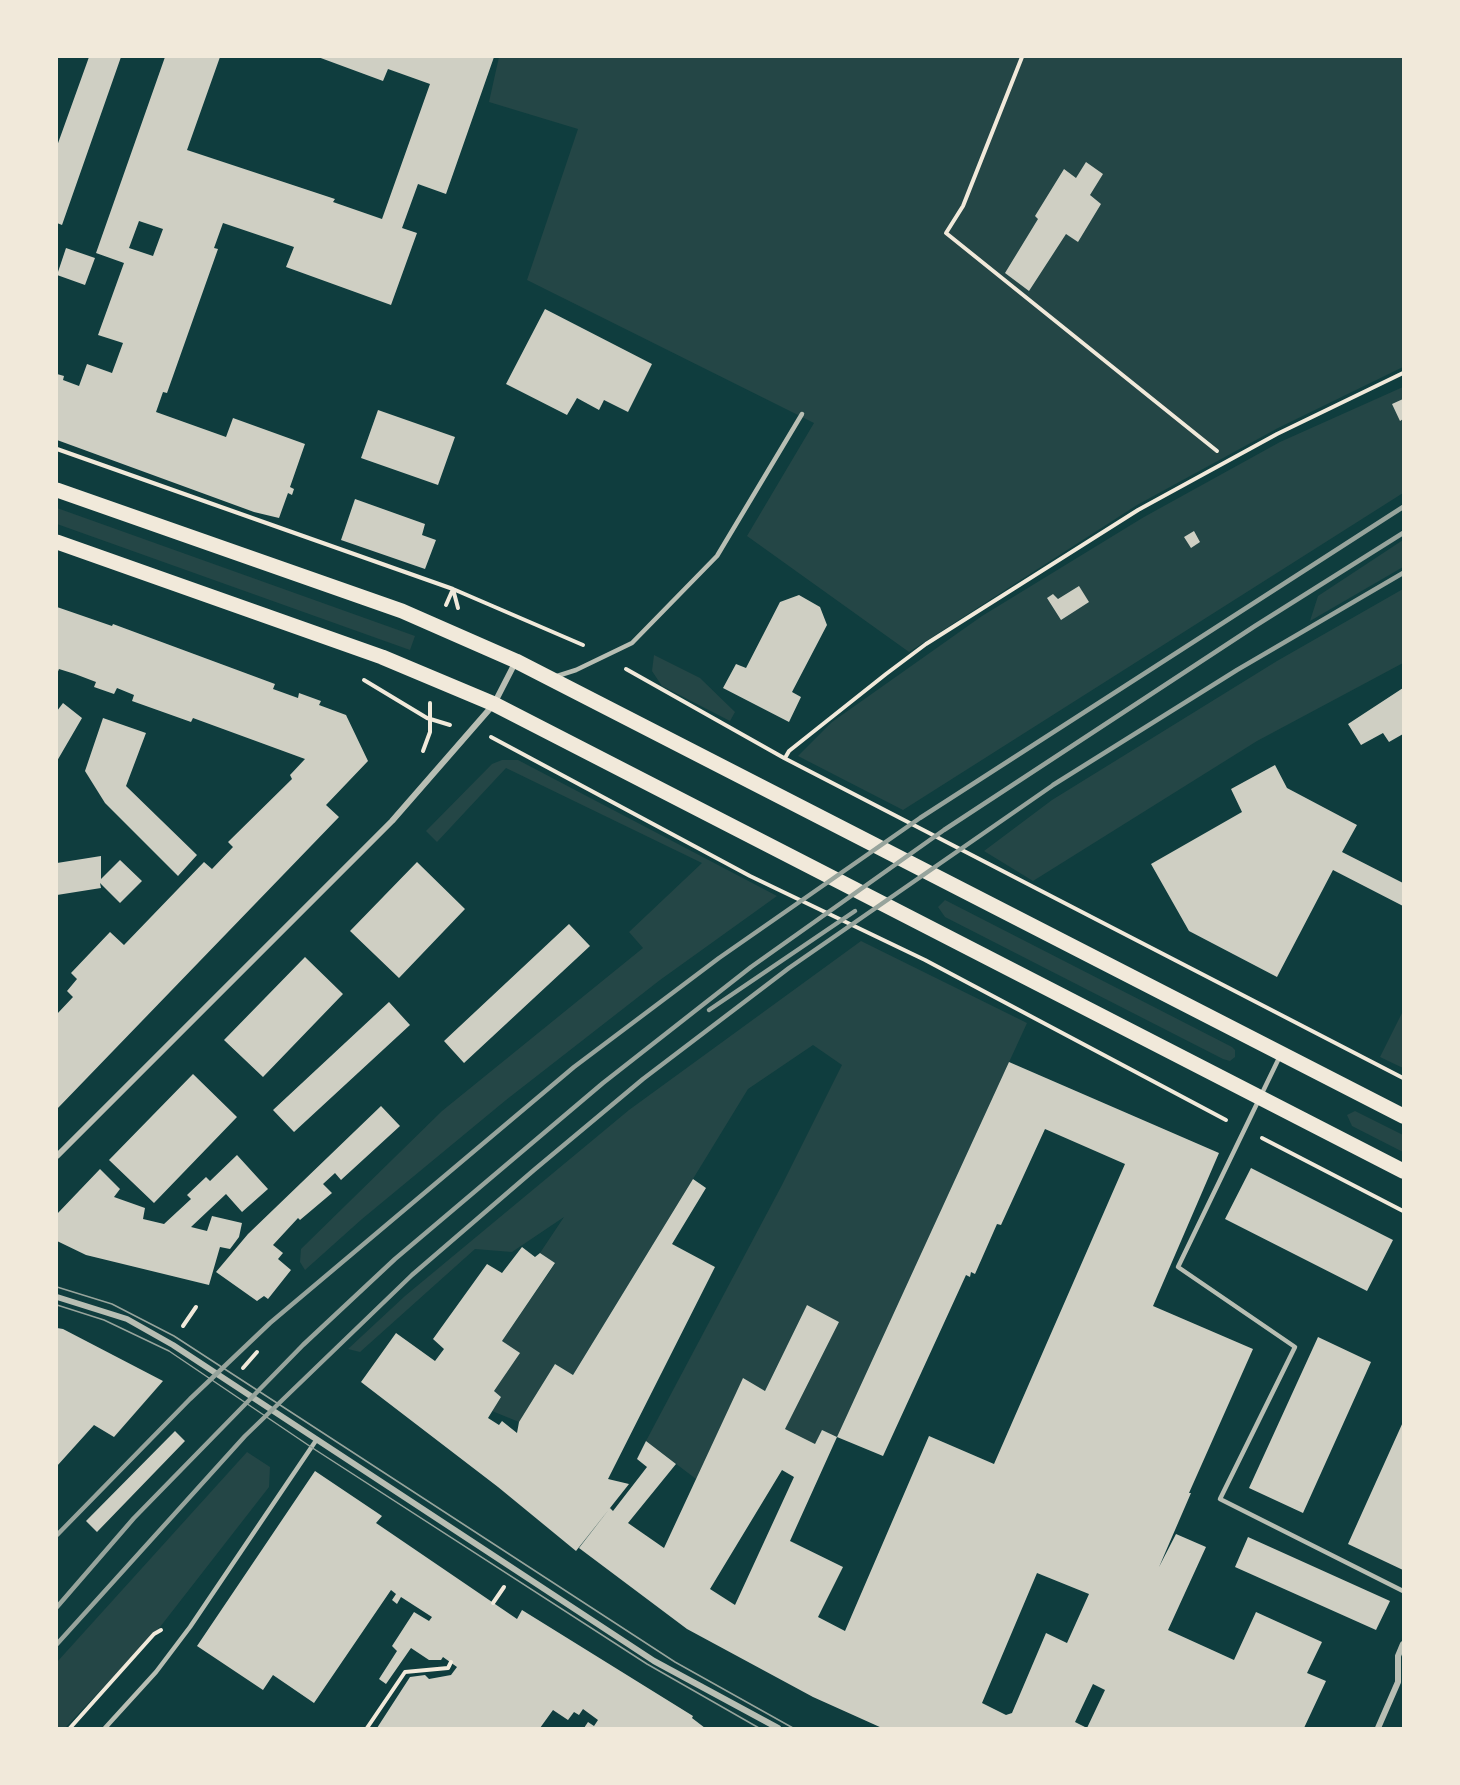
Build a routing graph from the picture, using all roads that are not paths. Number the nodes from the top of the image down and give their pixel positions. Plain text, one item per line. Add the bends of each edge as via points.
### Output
1 (802, 414) dead end
2 (57, 490) edge
3 (57, 542) edge
4 (516, 661) junction
5 (551, 678) junction
6 (494, 704) junction
7 (1281, 1053) junction
8 (1259, 1097) junction
9 (1403, 1116) edge
10 (57, 1156) edge
11 (1403, 1171) edge
12 (57, 1297) edge
13 (317, 1438) junction
14 (1403, 1591) edge
15 (1403, 1644) edge
16 (1400, 1683) edge
17 (105, 1728) edge
18 (778, 1728) edge
19 (1378, 1728) edge

1 - 5 lane via 717,556 632,643
2 - 4 main road via 402,612
3 - 6 main road via 382,657
4 - 5 main road
4 - 6 street
5 - 7 main road
6 - 8 main road
6 - 10 street via 392,821
7 - 8 lane
7 - 9 main road
8 - 11 main road
8 - 14 lane via 1178,1267 1295,1347 1220,1499
12 - 13 street via 127,1319 171,1343
13 - 17 lane via 181,1639
13 - 18 street via 654,1661
15 - 16 street via 1398,1656
16 - 19 street

